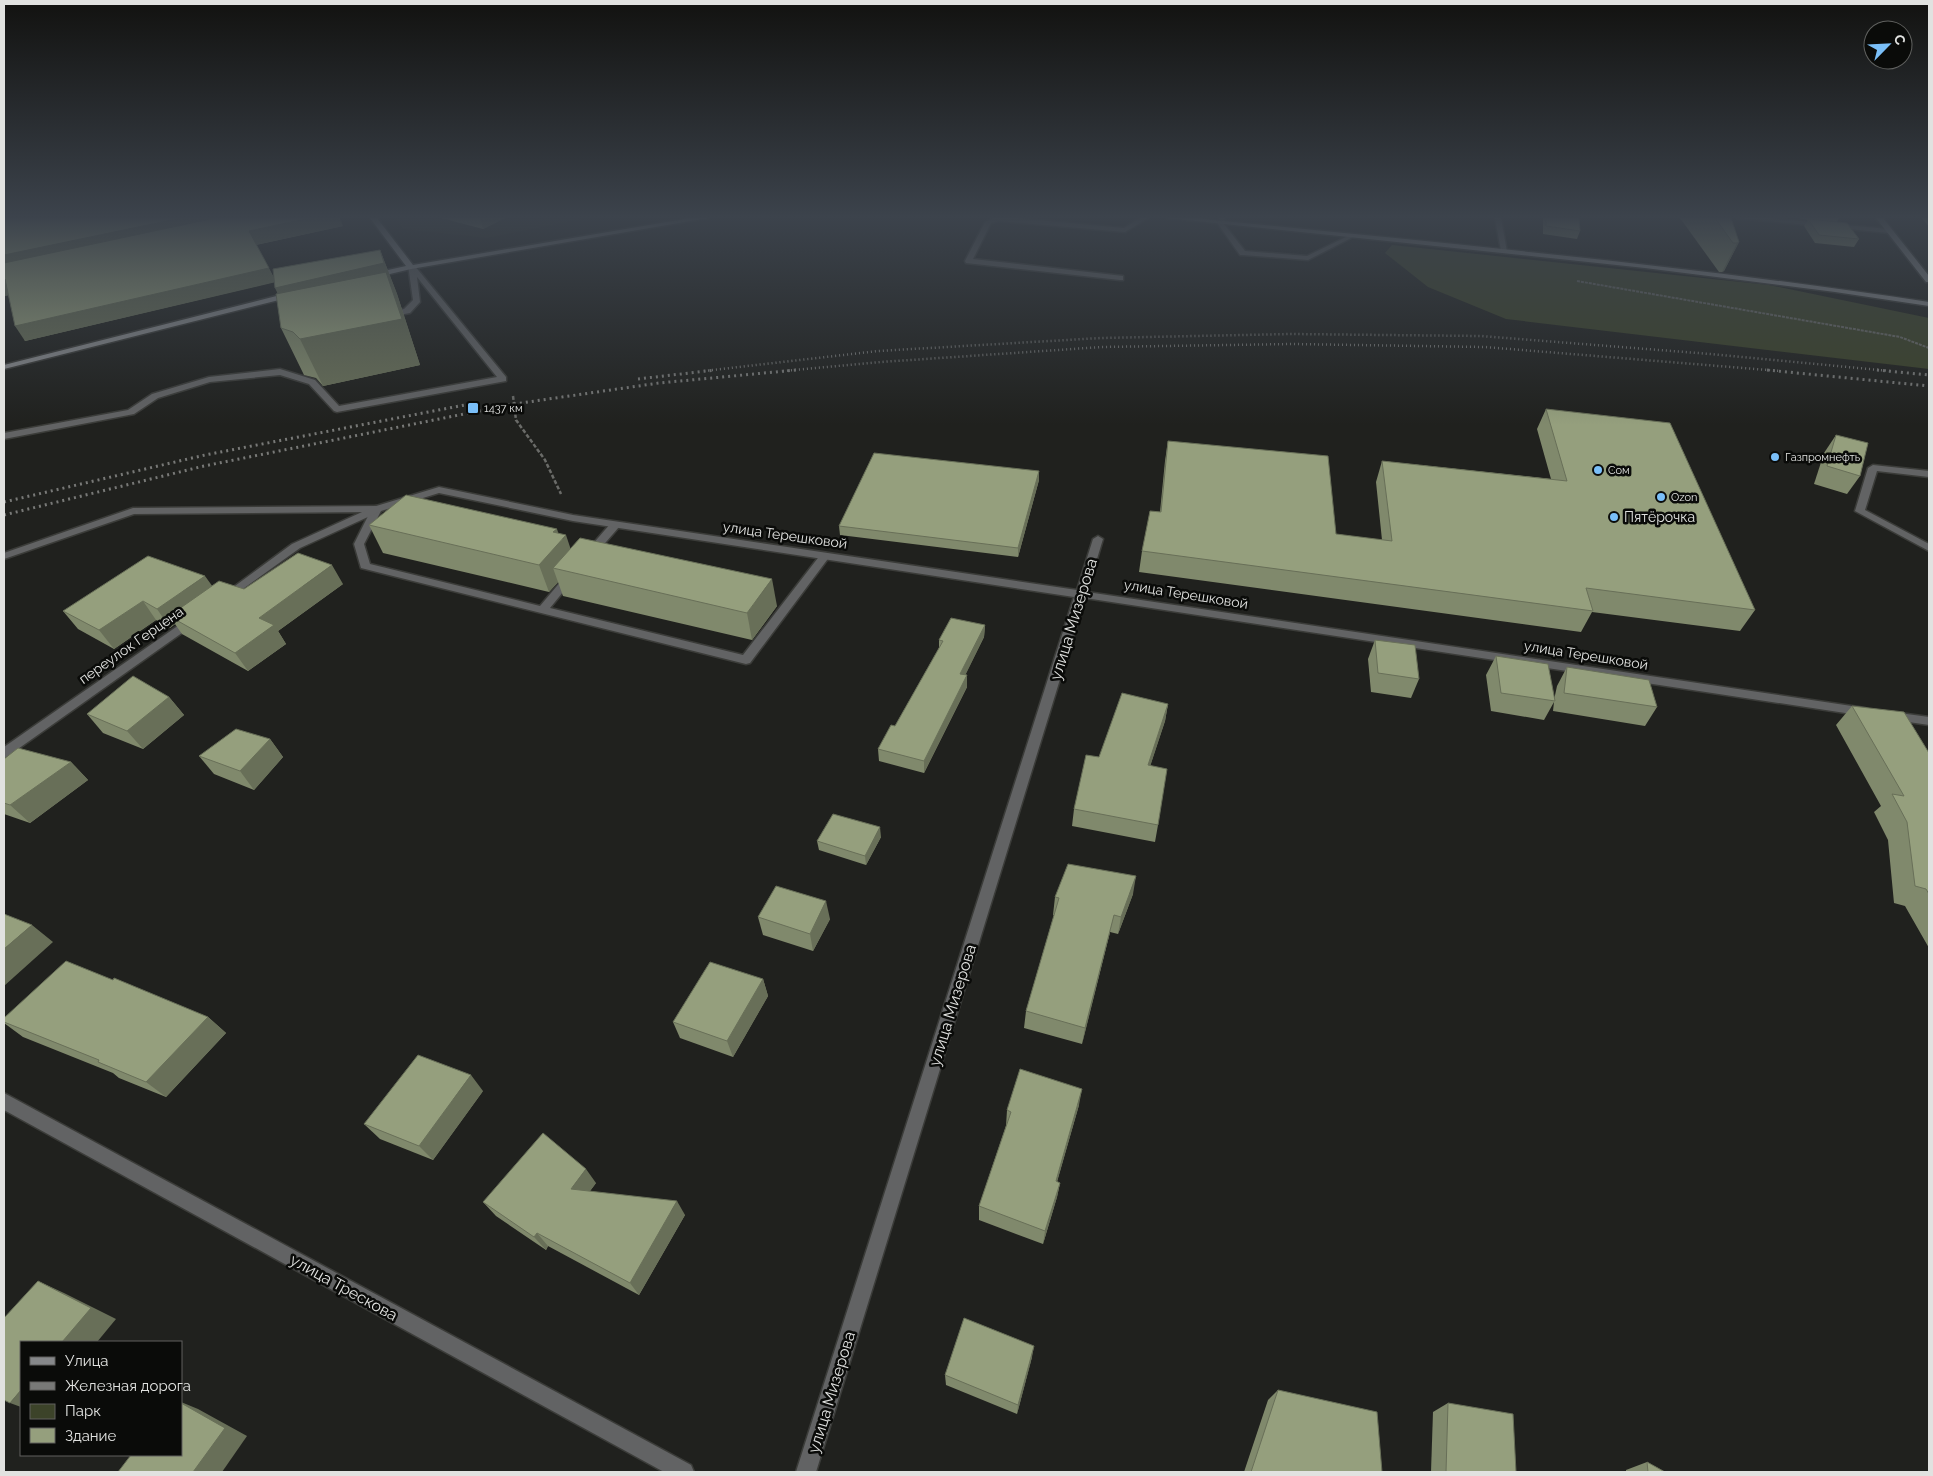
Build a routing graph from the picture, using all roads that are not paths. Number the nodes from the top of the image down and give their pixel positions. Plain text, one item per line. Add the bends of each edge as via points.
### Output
1 (414, 287) edge
2 (427, 287) edge
3 (1817, 287) edge
4 (296, 294) edge
5 (1929, 304) edge
6 (380, 317) edge
7 (4, 367) edge
8 (4, 436) edge
9 (1929, 474) edge
10 (377, 508) junction
11 (615, 525) junction
12 (1098, 539) dead end
13 (1929, 548) edge
14 (4, 556) edge
15 (824, 556) junction
16 (1081, 594) junction
17 (215, 604) edge
18 (542, 610) junction
19 (199, 615) edge
20 (1929, 722) edge
21 (4, 753) edge
22 (4, 1101) edge
23 (684, 1472) edge
24 (806, 1472) edge

1 - 6 street via 416,300 407,311
2 - 8 street via 503,379 338,409 312,382 280,372 209,380 155,396 131,412
3 - 5 main road
4 - 7 main road
9 - 13 street via 1874,468 1860,511
10 - 11 street, улица Терешковой via 439,490
10 - 14 street via 133,511
10 - 17 street via 296,546
10 - 18 street via 359,544 365,566
11 - 15 street, улица Терешковой
11 - 18 street
12 - 16 street, улица Мизерова
15 - 16 street, улица Терешковой
15 - 18 street via 746,660
16 - 20 street, улица Терешковой
16 - 24 street, улица Мизерова
19 - 21 street, переулок Герцена
22 - 23 street, улица Трескова

